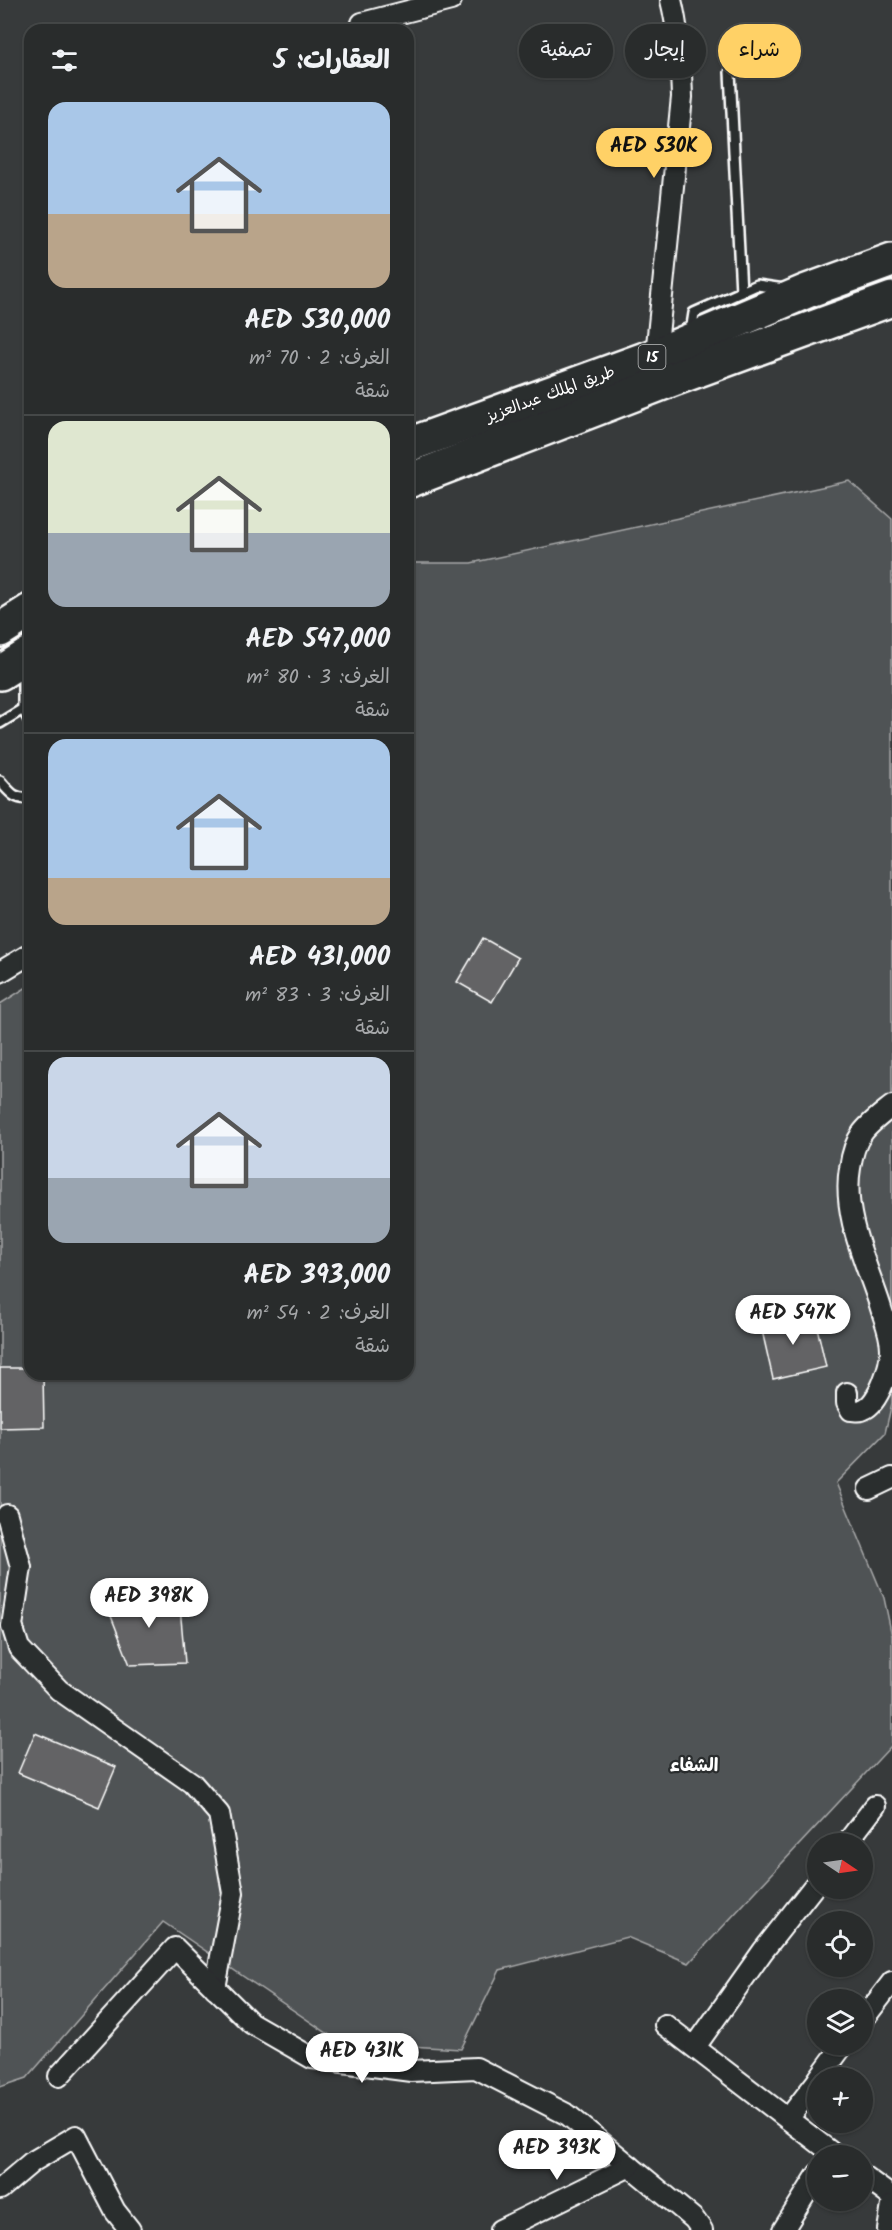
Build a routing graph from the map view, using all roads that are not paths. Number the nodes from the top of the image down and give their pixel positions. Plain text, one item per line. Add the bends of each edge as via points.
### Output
1 (451, 0) edge
2 (671, 0) edge
3 (362, 23) dead end
4 (730, 78) edge
5 (892, 260) edge
6 (807, 291) junction
7 (741, 292) junction
8 (892, 300) edge
9 (690, 340) junction
10 (656, 355) junction
11 (414, 443) edge
12 (414, 479) edge
13 (24, 615) edge
14 (0, 630) edge
15 (18, 662) edge
16 (23, 709) joint
17 (0, 723) edge
18 (0, 781) edge
19 (24, 799) edge
20 (24, 958) edge
21 (0, 972) edge
22 (892, 1106) edge
23 (890, 1331) edge
24 (847, 1393) dead end
25 (892, 1478) edge
26 (869, 1489) dead end
27 (7, 1515) dead end
28 (875, 1806) dead end
29 (854, 1833) edge
30 (807, 1895) edge
31 (892, 1982) edge
32 (215, 1988) junction
33 (873, 2007) edge
34 (665, 2025) dead end
35 (694, 2047) junction
36 (59, 2076) dead end
37 (807, 2094) edge
38 (788, 2119) junction
39 (821, 2145) edge
40 (630, 2166) junction
41 (873, 2183) edge
42 (0, 2189) edge
43 (807, 2192) edge
44 (892, 2197) edge
45 (892, 2205) edge
46 (130, 2230) edge
47 (500, 2230) edge
48 (702, 2230) edge
49 (783, 2230) edge
50 (888, 2230) edge

1 - 3 street
2 - 10 street via 682,97
4 - 7 lane
5 - 6 highway, طريق الملك عبدالعزيز / 15
6 - 7 lane via 757,285
6 - 9 highway, طريق الملك عبدالعزيز / 15
7 - 9 lane via 694,313
8 - 12 highway, طريق الملك عبدالعزيز / 15
9 - 10 highway, طريق الملك عبدالعزيز / 15
10 - 11 highway, طريق الملك عبدالعزيز / 15
13 - 14 highway
15 - 16 lane
16 - 17 lane
18 - 19 lane via 14,796
20 - 21 street
22 - 23 street via 867,1126 859,1138 848,1188 855,1228
23 - 24 street via 889,1366 873,1402 866,1409 851,1410
25 - 26 street
27 - 32 street via 21,1567 12,1626 18,1648 59,1690 192,1783 219,1814 232,1893
28 - 29 street
30 - 35 street
31 - 33 street
32 - 36 street via 175,1948
32 - 40 street via 251,2023 312,2058 411,2072 476,2068 568,2115
34 - 35 street
35 - 38 street
37 - 38 street
38 - 39 street
40 - 47 street
40 - 48 street
41 - 44 street
42 - 46 street via 32,2162 76,2136 115,2211
43 - 49 street
45 - 50 street

